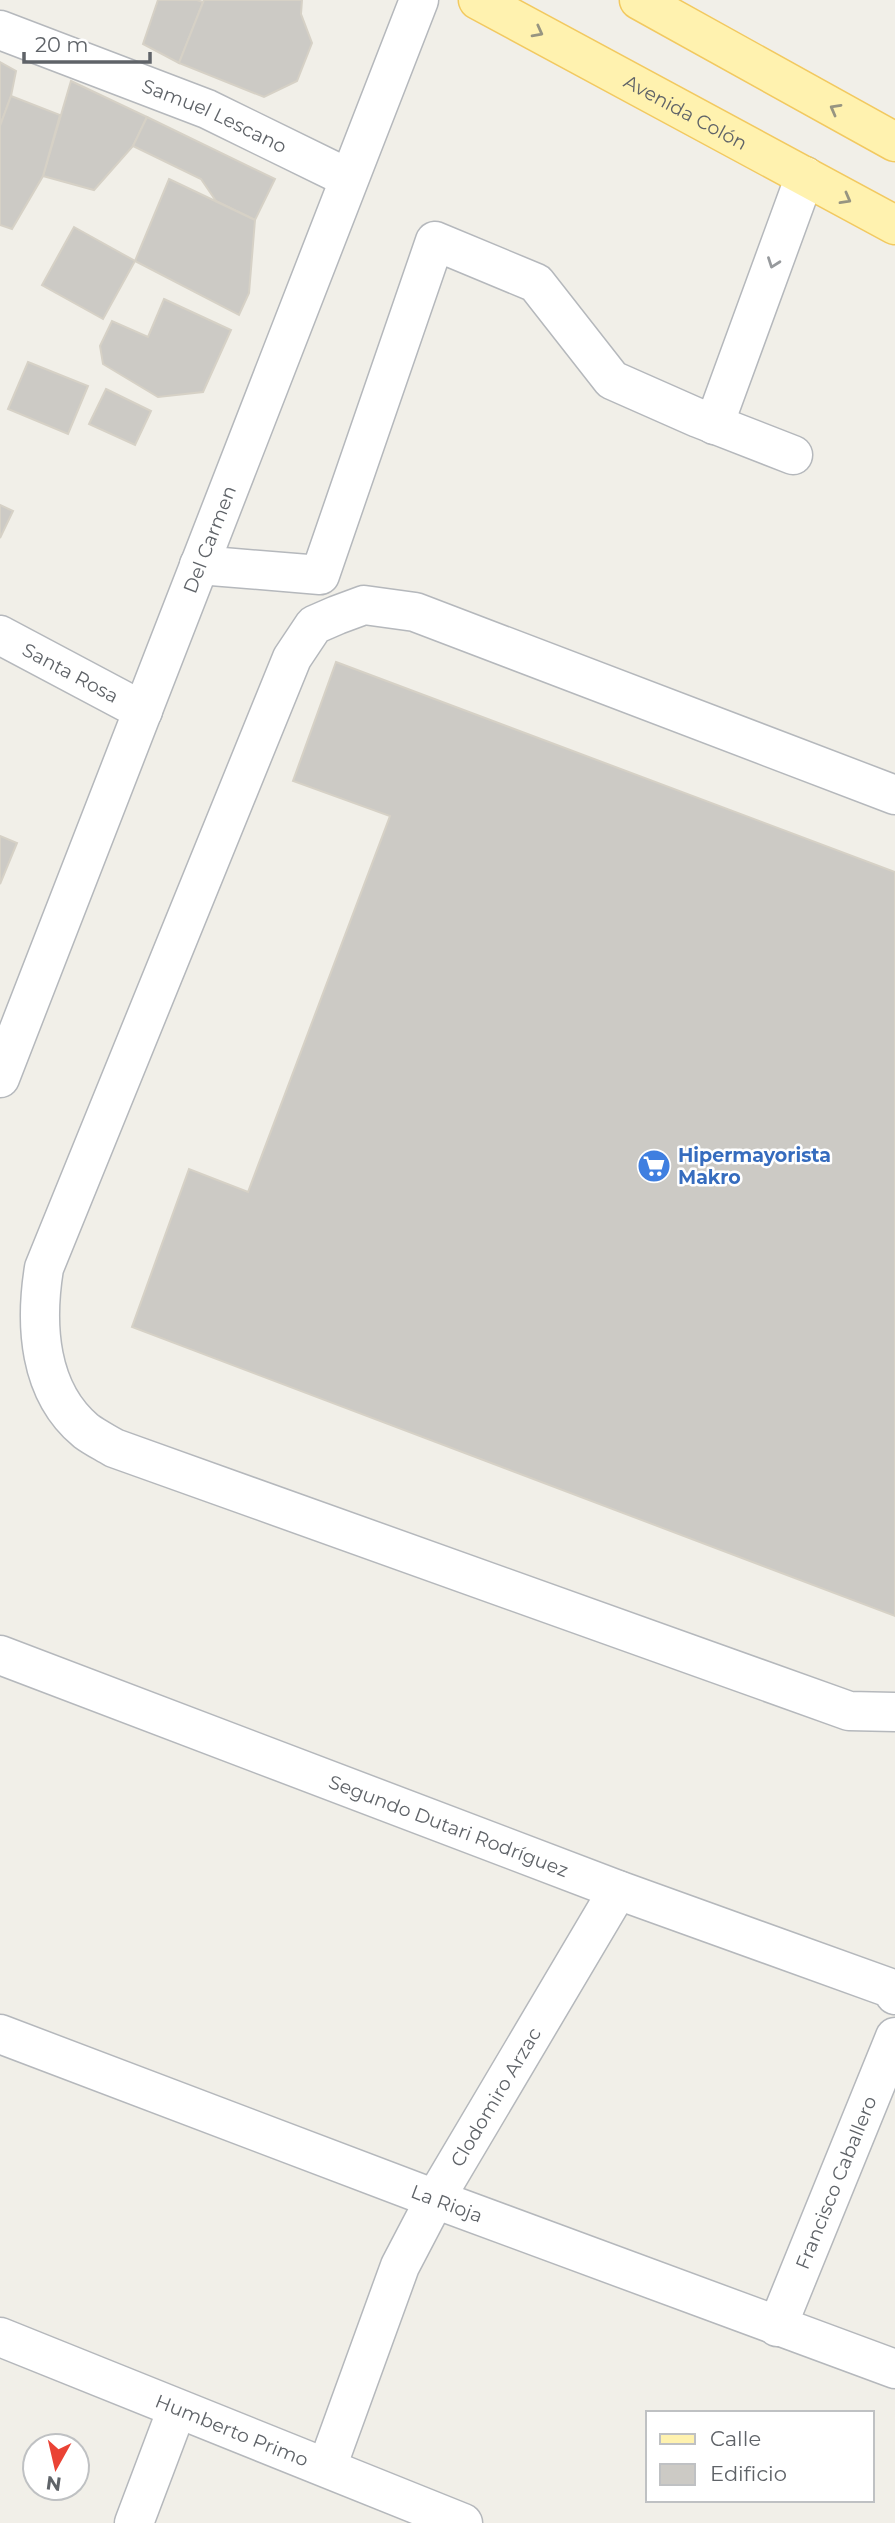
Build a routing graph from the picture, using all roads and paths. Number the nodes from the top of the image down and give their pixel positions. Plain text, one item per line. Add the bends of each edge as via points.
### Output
1 (419, 0) edge
2 (478, 0) edge
3 (639, 0) edge
4 (0, 30) edge
5 (895, 142) edge
6 (805, 176) junction
7 (348, 178) junction
8 (895, 225) edge
9 (714, 425) junction
10 (793, 455) dead end
11 (199, 565) junction
12 (0, 635) edge
13 (143, 711) junction
14 (895, 795) edge
15 (0, 1078) edge
16 (0, 1655) edge
17 (895, 1712) edge
18 (618, 1890) junction
19 (895, 1995) edge
20 (0, 2034) edge
21 (895, 2038) edge
22 (435, 2199) junction
23 (778, 2327) junction
24 (0, 2337) edge
25 (895, 2369) edge
26 (177, 2409) junction
27 (327, 2467) junction
28 (134, 2523) edge
29 (463, 2523) edge

1 - 7 street, Del Carmen
2 -> 6 main road, Avenida Colón
5 -> 3 main road
4 - 7 street, Samuel Lescano via 207,109
6 -> 8 main road, Avenida Colón
6 -> 9 street
7 - 11 street, Del Carmen
9 - 10 street
9 - 11 street via 612,380 536,283 435,240 320,575
11 - 13 street, Del Carmen
12 - 13 street, Santa Rosa
13 - 15 street, Del Carmen
14 - 17 street via 415,612 364,606 314,625 286,671 44,1268 39,1297 40,1341 53,1385 64,1407 86,1431 114,1448 849,1711
16 - 18 street, Segundo Dutari Rodríguez
18 - 19 street, Segundo Dutari Rodríguez via 890,1988
18 - 22 street, Clodomiro Arzac
20 - 22 street, La Rioja
21 - 23 street, Francisco Caballero
22 - 23 street, La Rioja
22 - 27 street, Clodomiro Arzac via 400,2266
23 - 25 street, La Rioja
24 - 26 street, Humberto Primo
26 - 27 street, Humberto Primo
26 - 28 street
27 - 29 street, Humberto Primo

